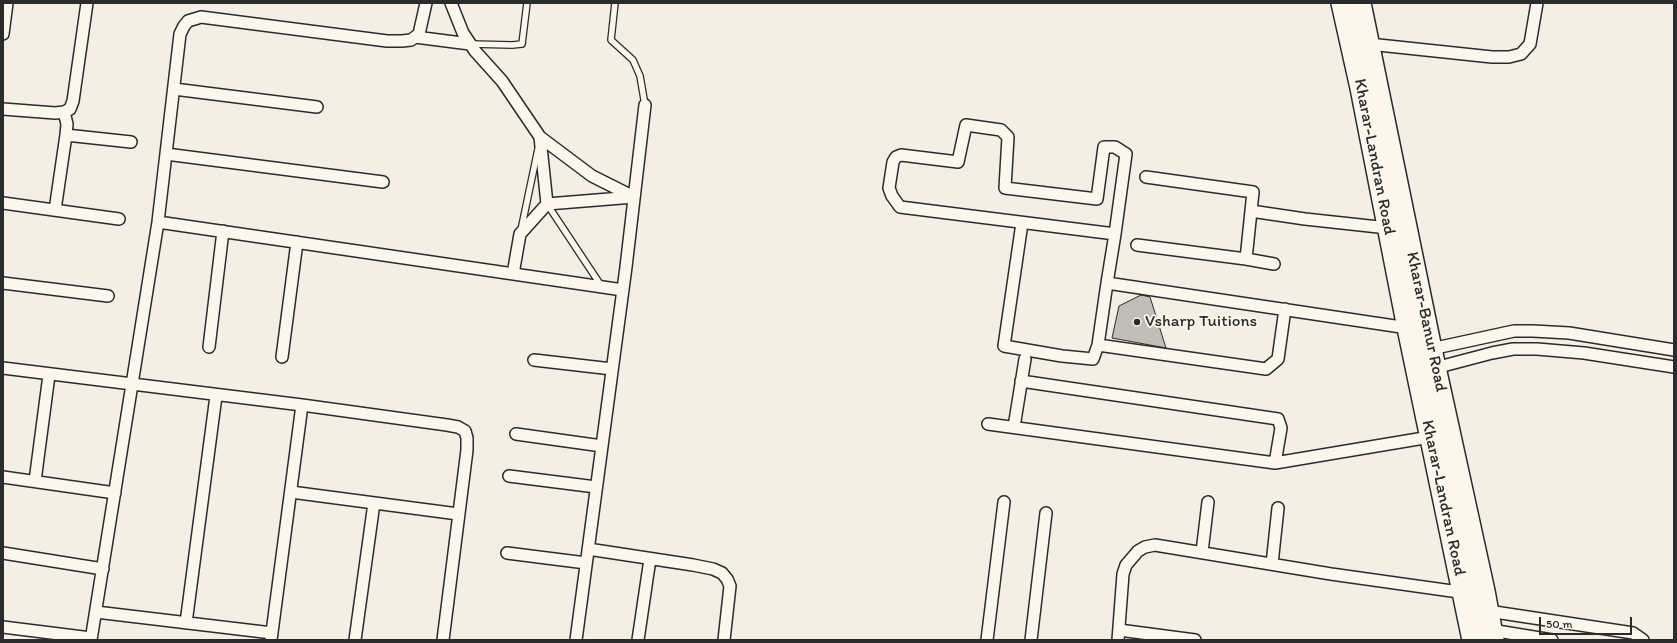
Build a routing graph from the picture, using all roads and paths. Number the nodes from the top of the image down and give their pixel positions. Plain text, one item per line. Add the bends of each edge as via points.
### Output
1 (7, 3) edge
2 (87, 3) edge
3 (426, 3) edge
4 (451, 3) edge
5 (527, 3) edge
6 (615, 3) edge
7 (1342, 3) edge
8 (1360, 3) edge
9 (1537, 3) edge
10 (4, 19) edge
11 (3, 34) edge
12 (416, 37) junction
13 (470, 44) junction
14 (1369, 44) junction
15 (174, 89) junction
16 (645, 105) joint
17 (316, 107) dead end
18 (3, 109) edge
19 (64, 112) junction
20 (66, 135) junction
21 (540, 137) junction
22 (131, 142) dead end
23 (166, 154) junction
24 (1146, 177) dead end
25 (383, 182) dead end
26 (634, 197) junction
27 (3, 203) edge
28 (547, 204) junction
29 (55, 210) junction
30 (1251, 211) junction
31 (119, 219) dead end
32 (158, 222) junction
33 (1022, 223) junction
34 (1388, 228) junction
35 (223, 231) junction
36 (520, 234) junction
37 (1115, 234) junction
38 (297, 242) junction
39 (1137, 245) dead end
40 (1246, 259) junction
41 (1274, 264) dead end
42 (513, 274) junction
43 (3, 283) edge
44 (1107, 283) junction
45 (602, 287) junction
46 (623, 290) junction
47 (108, 296) dead end
48 (1285, 309) junction
49 (1408, 328) junction
50 (1098, 345) junction
51 (209, 348) dead end
52 (1674, 350) edge
53 (282, 357) dead end
54 (1025, 359) dead end
55 (1433, 359) junction
56 (534, 360) dead end
57 (1674, 367) edge
58 (3, 368) edge
59 (612, 368) junction
60 (49, 375) junction
61 (1021, 381) junction
62 (131, 384) junction
63 (216, 396) junction
64 (302, 405) junction
65 (988, 424) dead end
66 (1014, 427) junction
67 (516, 434) dead end
68 (1430, 437) junction
69 (602, 446) junction
70 (1275, 463) junction
71 (509, 476) dead end
72 (3, 477) edge
73 (35, 481) junction
74 (596, 487) junction
75 (291, 492) junction
76 (115, 493) junction
77 (1004, 502) dead end
78 (1208, 502) dead end
79 (374, 503) junction
80 (1278, 508) dead end
81 (1046, 513) dead end
82 (458, 514) junction
83 (588, 549) junction
84 (1202, 552) junction
85 (3, 553) edge
86 (507, 553) dead end
87 (650, 559) junction
88 (586, 563) junction
89 (1272, 564) junction
90 (103, 569) junction
91 (1484, 591) junction
92 (1462, 593) junction
93 (96, 612) junction
94 (186, 623) junction
95 (3, 627) edge
96 (1491, 627) edge
97 (1119, 635) edge
98 (271, 637) edge
99 (1166, 638) edge
100 (91, 639) edge
101 (355, 640) edge
102 (443, 640) edge
103 (576, 640) edge
104 (638, 640) edge
105 (724, 640) edge
106 (990, 640) edge
107 (1031, 640) edge
108 (1195, 640) edge
109 (1473, 640) edge
110 (1552, 640) edge
111 (1642, 640) edge

1 - 10 street
2 - 19 street via 73,101 70,109
3 - 12 street via 421,29
4 - 13 street via 462,33
5 - 13 lane via 522,44
6 - 16 lane via 611,40 633,60 640,76
7 - 34 highway, Kharar-Landran Road
8 - 14 highway, Kharar-Banur Road
9 - 14 street via 1530,44 1521,54 1509,57
10 - 11 street
12 - 13 street
12 - 15 street via 402,42 387,41 194,18 188,21 180,34
13 - 21 street via 502,81
14 - 55 highway, Kharar-Banur Road
15 - 17 street
15 - 23 street
16 - 26 street
18 - 19 street via 39,113
19 - 20 street
20 - 22 street
20 - 29 street
21 - 26 street via 592,176
21 - 28 street
21 - 36 lane
23 - 25 street
23 - 32 street
24 - 30 street via 1253,192
26 - 28 street
26 - 46 street
27 - 29 street
28 - 36 street
28 - 45 lane
29 - 31 street
30 - 34 street
30 - 40 street
32 - 35 street
32 - 62 street
33 - 37 street
33 - 37 street via 900,206 892,196 890,188 893,162 901,155 958,162 966,126 1001,130 1008,138 1005,188 1097,200 1104,147 1115,147 1126,154
33 - 50 street via 1004,346 1093,359
34 - 49 highway, Kharar-Landran Road
35 - 38 street
35 - 51 street
36 - 42 street
37 - 44 street
38 - 42 street
38 - 53 street
39 - 40 street
40 - 41 street
42 - 45 street
43 - 47 street
44 - 48 street
44 - 50 street
45 - 46 street
46 - 59 street
48 - 49 street
48 - 50 street via 1278,359 1266,368
49 - 68 highway, Kharar-Landran Road
52 - 55 street via 1569,333 1514,331
54 - 61 street
55 - 57 street via 1513,349 1537,349 1584,353
55 - 91 highway, Kharar-Banur Road
56 - 59 street
58 - 60 street
59 - 69 street
60 - 62 street
60 - 73 street
61 - 66 street
61 - 70 street via 1278,419 1280,433
62 - 63 street
62 - 76 street
63 - 64 street
63 - 94 street
64 - 75 street
64 - 82 street via 447,425 465,431 467,450
65 - 66 street
66 - 70 street
67 - 69 street
68 - 70 street
68 - 92 highway, Kharar-Landran Road
69 - 74 street
71 - 74 street
72 - 73 street
73 - 76 street
74 - 83 street
75 - 79 street
75 - 98 street
76 - 90 street
77 - 106 street
78 - 84 street
79 - 82 street
79 - 101 street
80 - 89 street
81 - 107 street
82 - 102 street
83 - 87 street
83 - 88 street
84 - 89 street
84 - 97 street via 1155,545 1138,551 1126,565 1123,574
85 - 90 street
86 - 88 street
87 - 104 street
87 - 105 street via 714,569 722,573 730,586
88 - 103 street
89 - 92 street
90 - 93 street
91 - 92 street
91 - 96 highway, Kharar-Banur Road
92 - 109 highway, Kharar-Landran Road
93 - 94 street
93 - 100 street
94 - 98 street
95 - 100 street
96 - 110 street
96 - 111 street via 1633,633
97 - 99 street
99 - 108 street

